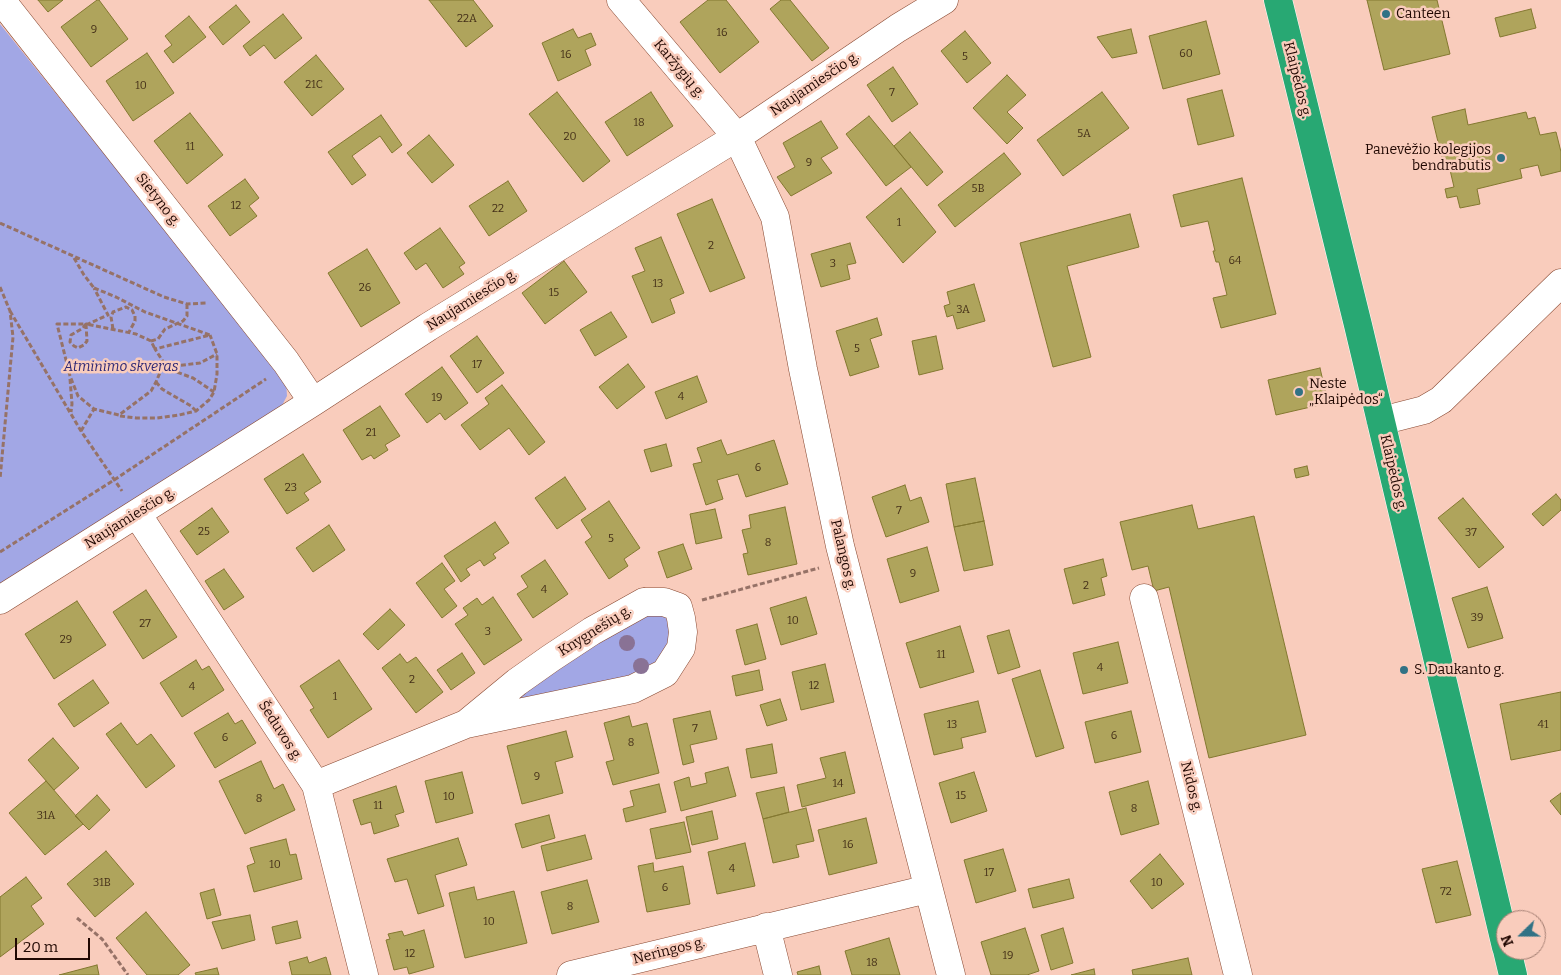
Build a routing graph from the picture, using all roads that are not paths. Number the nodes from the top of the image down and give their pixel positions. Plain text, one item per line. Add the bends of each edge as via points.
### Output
1 (1, 0) edge
2 (621, 0) edge
3 (944, 0) edge
4 (1278, 0) edge
5 (737, 137) junction
6 (1561, 283) edge
7 (313, 402) junction
8 (1381, 421) junction
9 (137, 514) junction
10 (1144, 598) dead end
11 (0, 600) edge
12 (466, 724) junction
13 (316, 785) junction
14 (928, 889) junction
15 (1497, 910) edge
16 (766, 927) junction
17 (1509, 960) edge
18 (364, 975) edge
19 (571, 975) edge
20 (778, 975) edge
21 (951, 975) edge
22 (1238, 975) edge
23 (1512, 975) edge

1 - 7 street, Sietyno g. via 245,309
2 - 5 street, Karžygių g.
3 - 5 street, Naujamiesčio g.
4 - 8 highway, Klaipėdos g.
5 - 7 street, Naujamiesčio g. via 428,326
5 - 14 street, Palangos g. via 775,217 840,546
6 - 8 street via 1441,400 1424,410
7 - 9 street, Naujamiesčio g.
8 - 15 highway, Klaipėdos g.
9 - 11 street, Naujamiesčio g.
9 - 13 street, Šeduvos g.
10 - 22 street, Nidos g.
12 - 12 street, Knygnešių g. via 633,689 664,673 680,648 684,632 678,607 664,602 644,602 624,612 517,682
12 - 13 street, Knygnešių g.
13 - 18 street, Šeduvos g.
14 - 16 street, Neringos g.
14 - 21 street, Palangos g.
16 - 19 street, Neringos g.
16 - 20 street
17 - 23 highway, Klaipėdos g.

